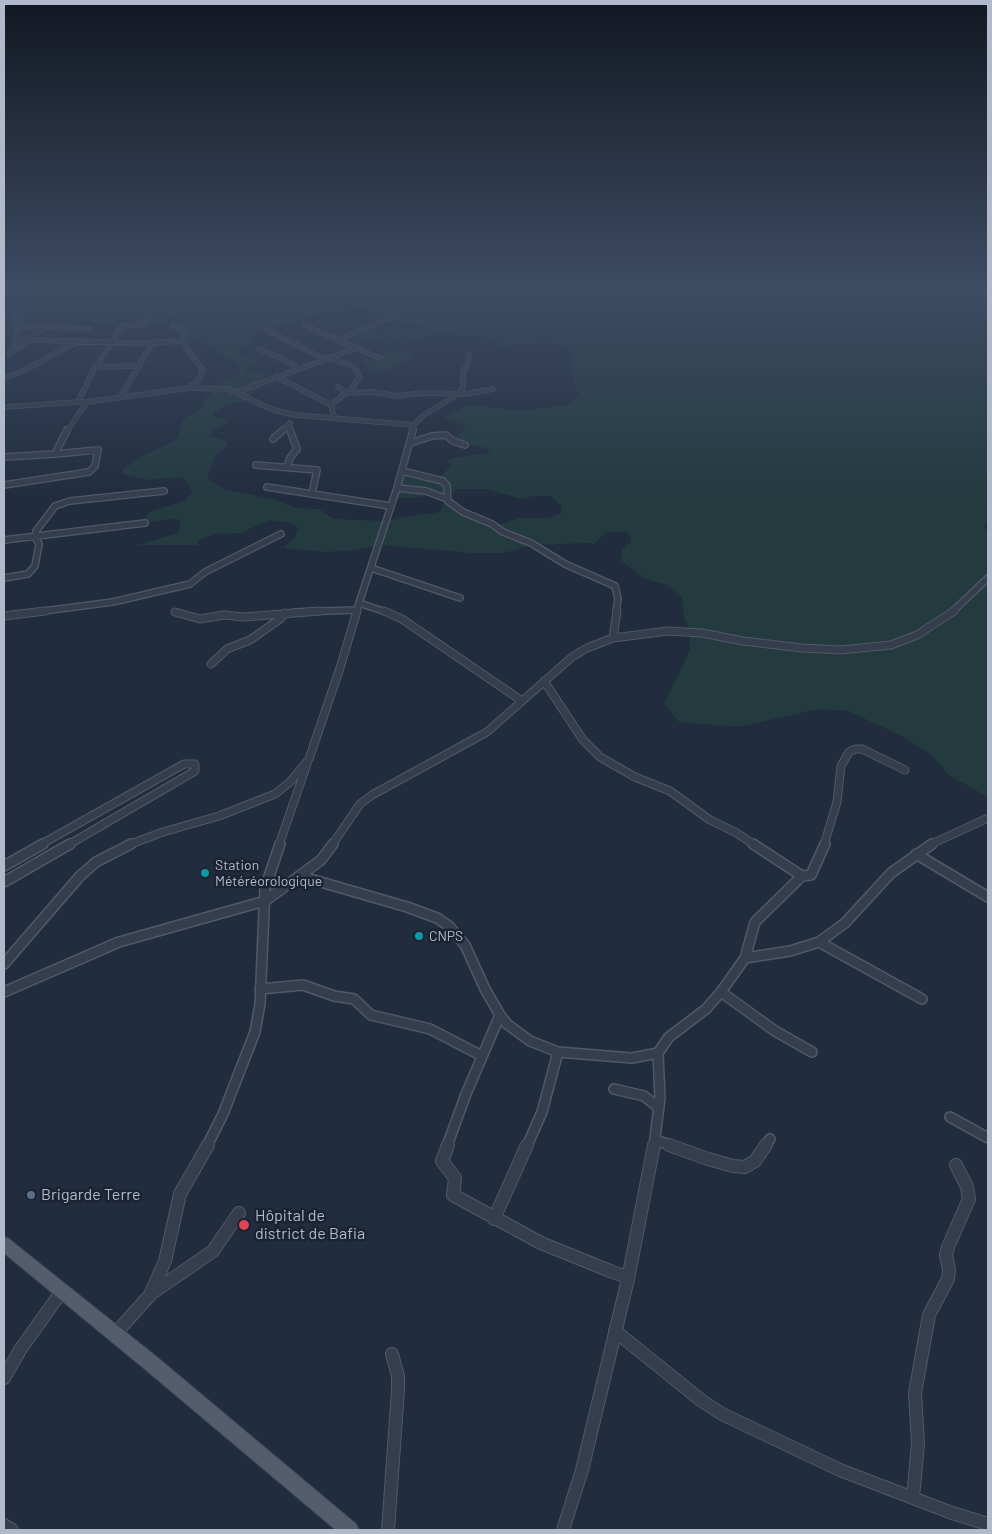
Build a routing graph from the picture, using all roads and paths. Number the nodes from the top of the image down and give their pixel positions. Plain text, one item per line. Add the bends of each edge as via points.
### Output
1 (40, 362) edge
2 (99, 362) edge
3 (142, 362) edge
4 (197, 362) edge
5 (288, 362) edge
6 (316, 362) edge
7 (342, 362) edge
8 (468, 362) edge
9 (349, 363) joint
10 (139, 366) junction
11 (95, 367) junction
12 (294, 370) junction
13 (276, 376) junction
14 (4, 378) edge
15 (338, 387) dead end
16 (189, 388) junction
17 (493, 389) dead end
18 (237, 392) junction
19 (346, 393) junction
20 (457, 395) junction
21 (121, 396) junction
22 (78, 402) junction
23 (87, 402) junction
24 (331, 405) junction
25 (4, 407) edge
26 (296, 415) junction
27 (334, 417) junction
28 (288, 425) junction
29 (414, 425) junction
30 (273, 439) dead end
31 (410, 443) junction
32 (465, 445) dead end
33 (55, 454) junction
34 (4, 457) edge
35 (256, 465) dead end
36 (287, 467) junction
37 (402, 470) junction
38 (4, 485) edge
39 (267, 486) dead end
40 (397, 488) junction
41 (164, 490) dead end
42 (312, 494) junction
43 (447, 499) junction
44 (390, 506) junction
45 (145, 523) dead end
46 (281, 534) dead end
47 (37, 539) junction
48 (4, 540) edge
49 (371, 568) junction
50 (4, 578) edge
51 (988, 578) edge
52 (460, 598) dead end
53 (358, 606) junction
54 (175, 612) dead end
55 (285, 612) junction
56 (4, 616) edge
57 (613, 638) junction
58 (211, 664) dead end
59 (544, 681) junction
60 (522, 701) junction
61 (309, 759) junction
62 (905, 770) dead end
63 (988, 818) edge
64 (916, 854) junction
65 (4, 866) edge
66 (300, 876) junction
67 (802, 876) junction
68 (4, 882) edge
69 (988, 897) edge
70 (265, 901) junction
71 (819, 942) junction
72 (745, 958) junction
73 (4, 964) edge
74 (260, 989) junction
75 (4, 992) edge
76 (721, 992) junction
77 (922, 998) dead end
78 (500, 1015) junction
79 (558, 1052) junction
80 (812, 1052) dead end
81 (658, 1053) junction
82 (482, 1056) junction
83 (614, 1089) dead end
84 (659, 1108) junction
85 (950, 1118) dead end
86 (988, 1138) edge
87 (770, 1139) dead end
88 (655, 1140) junction
89 (956, 1165) dead end
90 (239, 1213) dead end
91 (494, 1219) junction
92 (4, 1244) edge
93 (629, 1275) junction
94 (62, 1291) junction
95 (150, 1294) junction
96 (615, 1330) junction
97 (115, 1334) junction
98 (392, 1354) dead end
99 (4, 1378) edge
100 (914, 1498) junction
101 (988, 1524) edge
102 (4, 1525) edge
103 (12, 1530) edge
104 (350, 1530) edge
105 (388, 1530) edge
106 (563, 1530) edge

1 - 14 street
2 - 11 street
3 - 10 street
4 - 16 street via 203,370 200,378
5 - 12 street via 295,366
6 - 12 street
7 - 9 street
8 - 20 street
9 - 19 street via 357,369 360,377
10 - 11 street
10 - 21 street
11 - 22 street
12 - 13 street
13 - 18 street
13 - 24 street
15 - 19 street
16 - 18 street
16 - 21 street
17 - 20 street
18 - 26 street via 273,410
19 - 20 street
19 - 24 street
20 - 29 street
21 - 23 street
22 - 23 street
22 - 25 street
23 - 33 street via 70,424
24 - 27 street
26 - 27 street
26 - 28 street
27 - 29 street
28 - 30 street
28 - 36 street via 297,449
29 - 31 street
31 - 32 street via 446,435
31 - 37 street
33 - 34 street
33 - 38 street via 98,450 95,466 88,472
35 - 36 street
36 - 42 street via 318,470
37 - 40 street
37 - 43 street via 444,481
39 - 42 street
40 - 43 street via 426,491
40 - 44 street
41 - 47 street via 58,504 39,525
42 - 44 street
43 - 57 street via 468,515 615,586 618,598
44 - 49 street
45 - 47 street
46 - 56 street via 205,572 190,584 114,602
47 - 48 street
47 - 50 street via 37,559 32,570 28,574
49 - 52 street
49 - 53 street
51 - 57 street via 939,623 891,645 841,650 802,648 691,632
53 - 55 street
53 - 60 street via 382,610 402,619
53 - 61 street
54 - 55 street via 200,618
55 - 58 street via 280,619 250,640 228,649
57 - 59 street via 579,652
59 - 60 street
59 - 67 street via 583,740 600,757 670,792
60 - 66 street via 487,732 360,804 321,860
61 - 70 street via 268,878
61 - 73 street via 275,794 219,816 163,832 96,862 80,876
62 - 67 street via 862,749 849,752 841,766 837,802 824,847 811,875
63 - 64 street via 939,839
64 - 69 street
64 - 71 street via 885,879 846,922
65 - 68 street via 184,764 195,764 195,771 158,794
66 - 70 street
66 - 78 street via 407,907 449,926 465,945
67 - 72 street via 755,922
70 - 74 street
70 - 75 street via 119,942
71 - 72 street via 790,951
71 - 77 street
72 - 76 street
74 - 82 street via 303,985 354,999 371,1015 430,1029
74 - 95 street via 255,1032 223,1114 180,1194 165,1261
76 - 80 street
76 - 81 street via 695,1020 669,1037
78 - 79 street via 530,1041
78 - 82 street
79 - 81 street via 632,1058
79 - 91 street via 542,1112
81 - 84 street
82 - 91 street via 442,1161 454,1178 453,1195
83 - 84 street via 644,1096
84 - 88 street
85 - 86 street
87 - 88 street via 755,1161 745,1167 708,1159
88 - 93 street
89 - 100 street via 969,1199 948,1247 948,1279 929,1315 915,1393 918,1443
90 - 95 street via 213,1251
91 - 93 street via 579,1260
92 - 94 main road
93 - 96 street
94 - 97 main road
94 - 99 street
95 - 97 street
96 - 100 street via 722,1414 840,1470
96 - 106 street via 582,1470
97 - 104 main road
98 - 105 street via 398,1390
100 - 101 street
102 - 103 street

